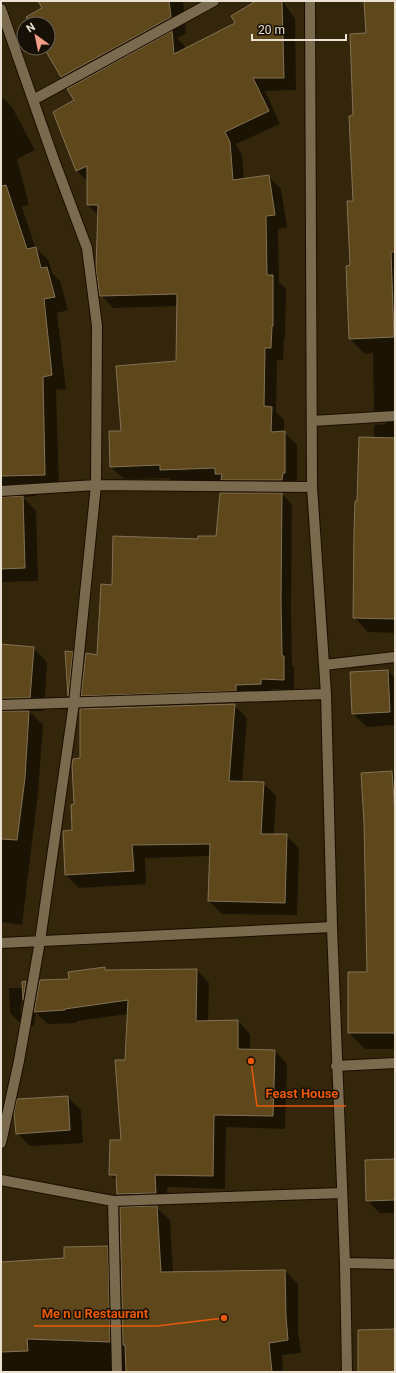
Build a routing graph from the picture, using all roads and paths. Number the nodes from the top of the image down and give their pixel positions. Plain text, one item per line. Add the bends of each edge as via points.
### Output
1 (214, 1) edge
2 (310, 1) edge
3 (1, 9) edge
4 (33, 100) junction
5 (395, 416) edge
6 (312, 421) junction
7 (96, 485) junction
8 (312, 487) junction
9 (1, 491) edge
10 (395, 657) edge
11 (324, 665) junction
12 (326, 694) junction
13 (74, 703) junction
14 (1, 706) edge
15 (332, 927) junction
16 (40, 941) junction
17 (1, 943) edge
18 (395, 1063) edge
19 (336, 1066) junction
20 (1, 1143) edge
21 (1, 1180) edge
22 (342, 1193) junction
23 (113, 1201) junction
24 (345, 1263) junction
25 (395, 1264) edge
26 (117, 1372) edge
27 (347, 1372) edge

1 - 4 street
2 - 6 street
3 - 4 street
4 - 7 street via 88,248 97,326
5 - 6 street
6 - 8 street
7 - 8 street
7 - 9 street
7 - 13 street
8 - 11 street
10 - 11 street
11 - 12 street
12 - 13 street
12 - 15 street
13 - 14 street
13 - 16 street
15 - 16 street
15 - 19 street
16 - 17 street
16 - 20 street
18 - 19 street
19 - 22 street
21 - 23 street
22 - 23 street
22 - 24 street
23 - 26 street
24 - 25 street
24 - 27 street

